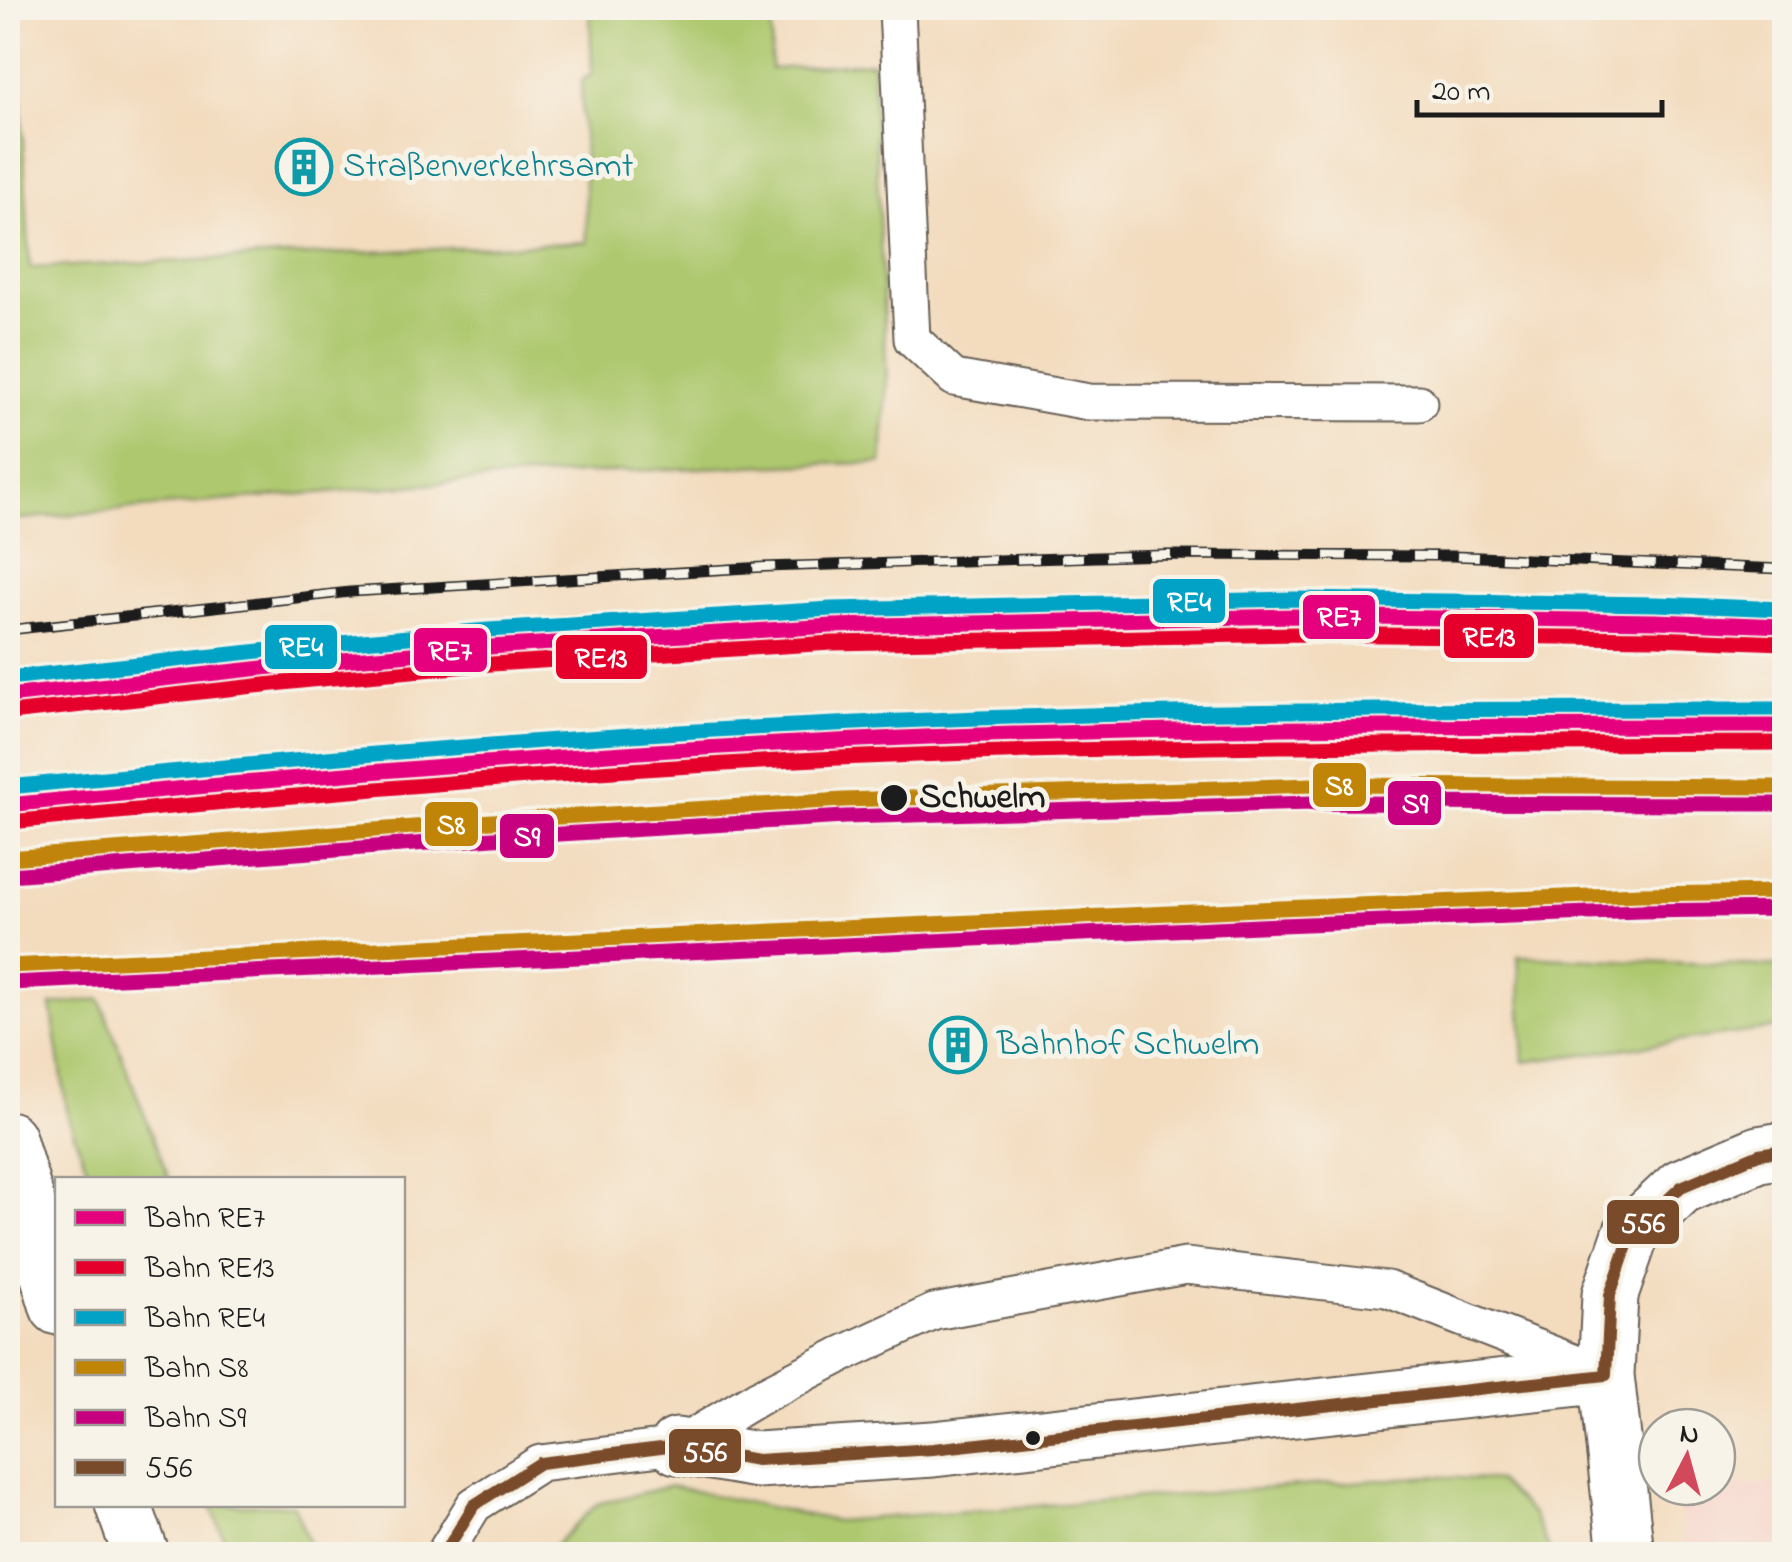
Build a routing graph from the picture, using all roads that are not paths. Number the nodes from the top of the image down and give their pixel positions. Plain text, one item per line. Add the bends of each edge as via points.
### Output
1 (897, 8) edge
2 (1419, 403) dead end
3 (8, 1139) edge
4 (1784, 1150) edge
5 (55, 1297) edge
6 (1606, 1375) junction
7 (677, 1446) junction
8 (124, 1507) edge
9 (140, 1554) edge
10 (444, 1554) edge
11 (1626, 1554) edge

1 - 2 lane via 912,339 954,378 1089,402
3 - 5 street
4 - 6 street via 1681,1187 1631,1234 1610,1294
6 - 7 street via 932,1449 757,1460
6 - 7 lane via 1386,1289 1186,1266 934,1312 758,1397
6 - 11 street
7 - 10 lane via 540,1463 474,1505
8 - 9 street

